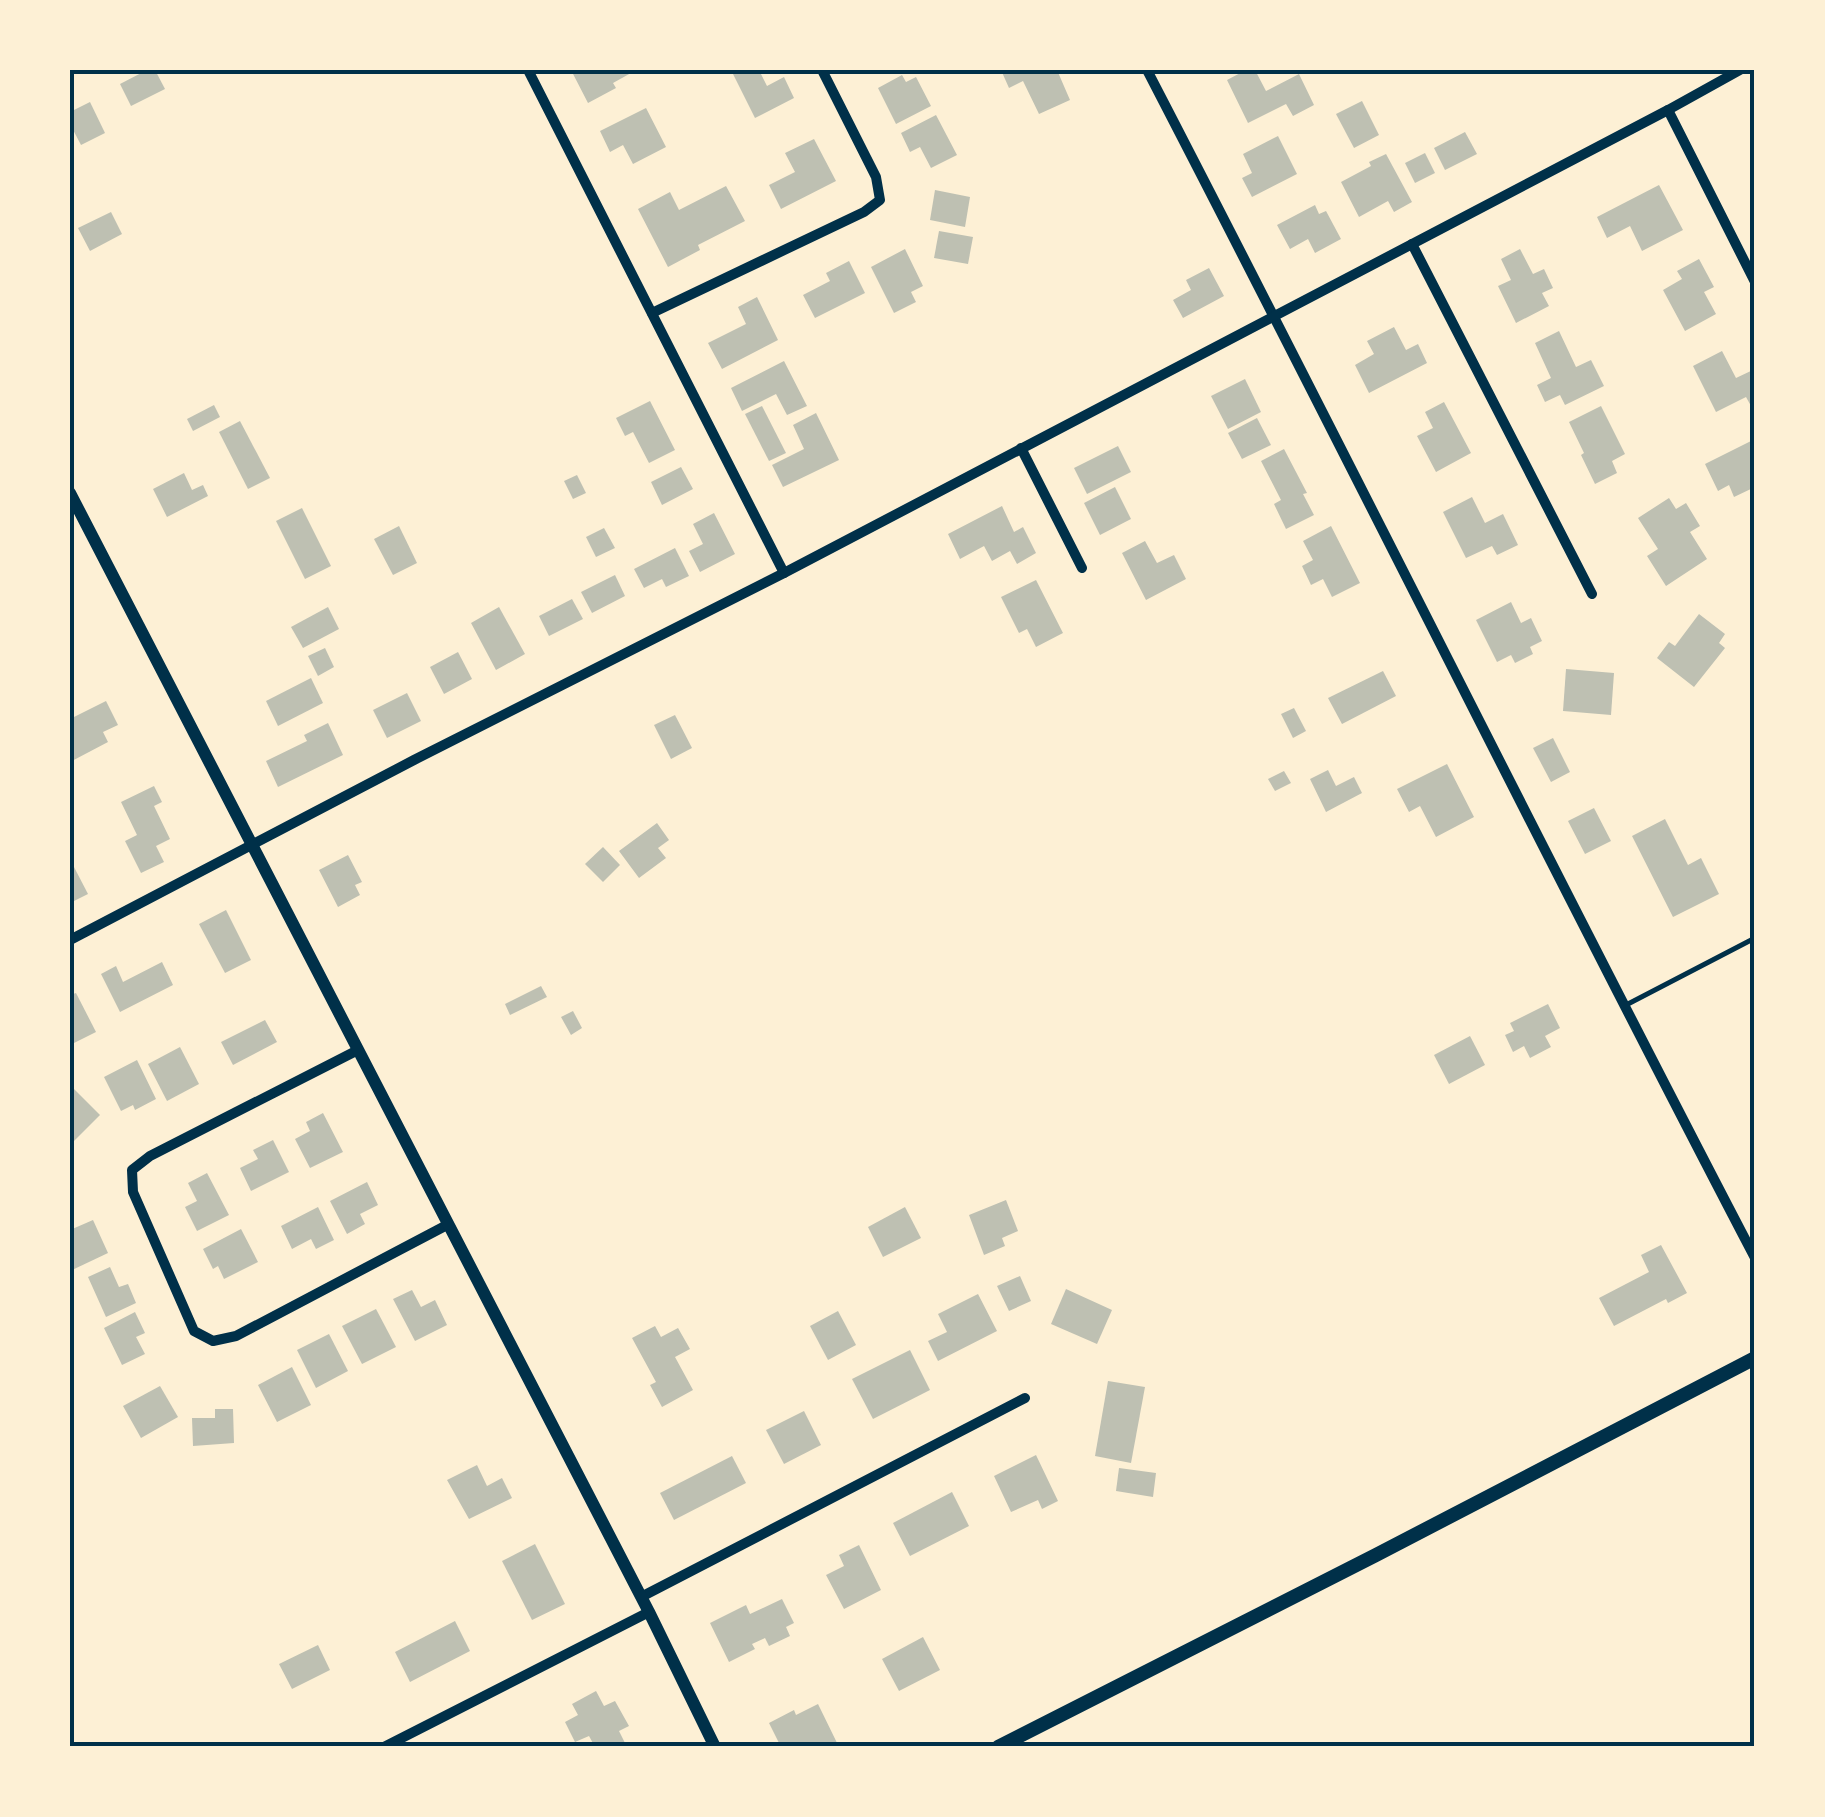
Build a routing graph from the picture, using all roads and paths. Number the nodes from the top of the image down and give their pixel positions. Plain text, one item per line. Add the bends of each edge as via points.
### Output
1 (528, 70) edge
2 (822, 70) edge
3 (1147, 70) edge
4 (1740, 70) edge
5 (1668, 110) junction
6 (1412, 244) junction
7 (1755, 282) edge
8 (652, 313) junction
9 (1274, 316) junction
10 (1021, 448) junction
11 (70, 493) edge
12 (1082, 568) dead end
13 (784, 573) junction
14 (1592, 594) dead end
15 (253, 844) junction
16 (1755, 938) edge
17 (70, 940) edge
18 (1624, 1006) junction
19 (358, 1050) junction
20 (447, 1225) junction
21 (1755, 1258) edge
22 (1755, 1358) edge
23 (1025, 1398) dead end
24 (641, 1597) junction
25 (649, 1612) junction
26 (384, 1747) edge
27 (715, 1747) edge
28 (998, 1747) edge

1 - 8 street
2 - 8 street via 876,177 880,200
3 - 9 street
4 - 5 street
5 - 6 street
5 - 7 street
6 - 9 street
6 - 14 street
8 - 13 street
9 - 10 street
9 - 18 street
10 - 12 street
10 - 13 street
11 - 15 street
13 - 15 street
15 - 17 street
15 - 19 street
16 - 18 lane
18 - 21 street
19 - 20 street
19 - 20 street via 132,1170 133,1192 194,1331 213,1341 236,1336
20 - 24 street
22 - 28 main road
23 - 24 street
24 - 25 street
25 - 26 street
25 - 27 street

